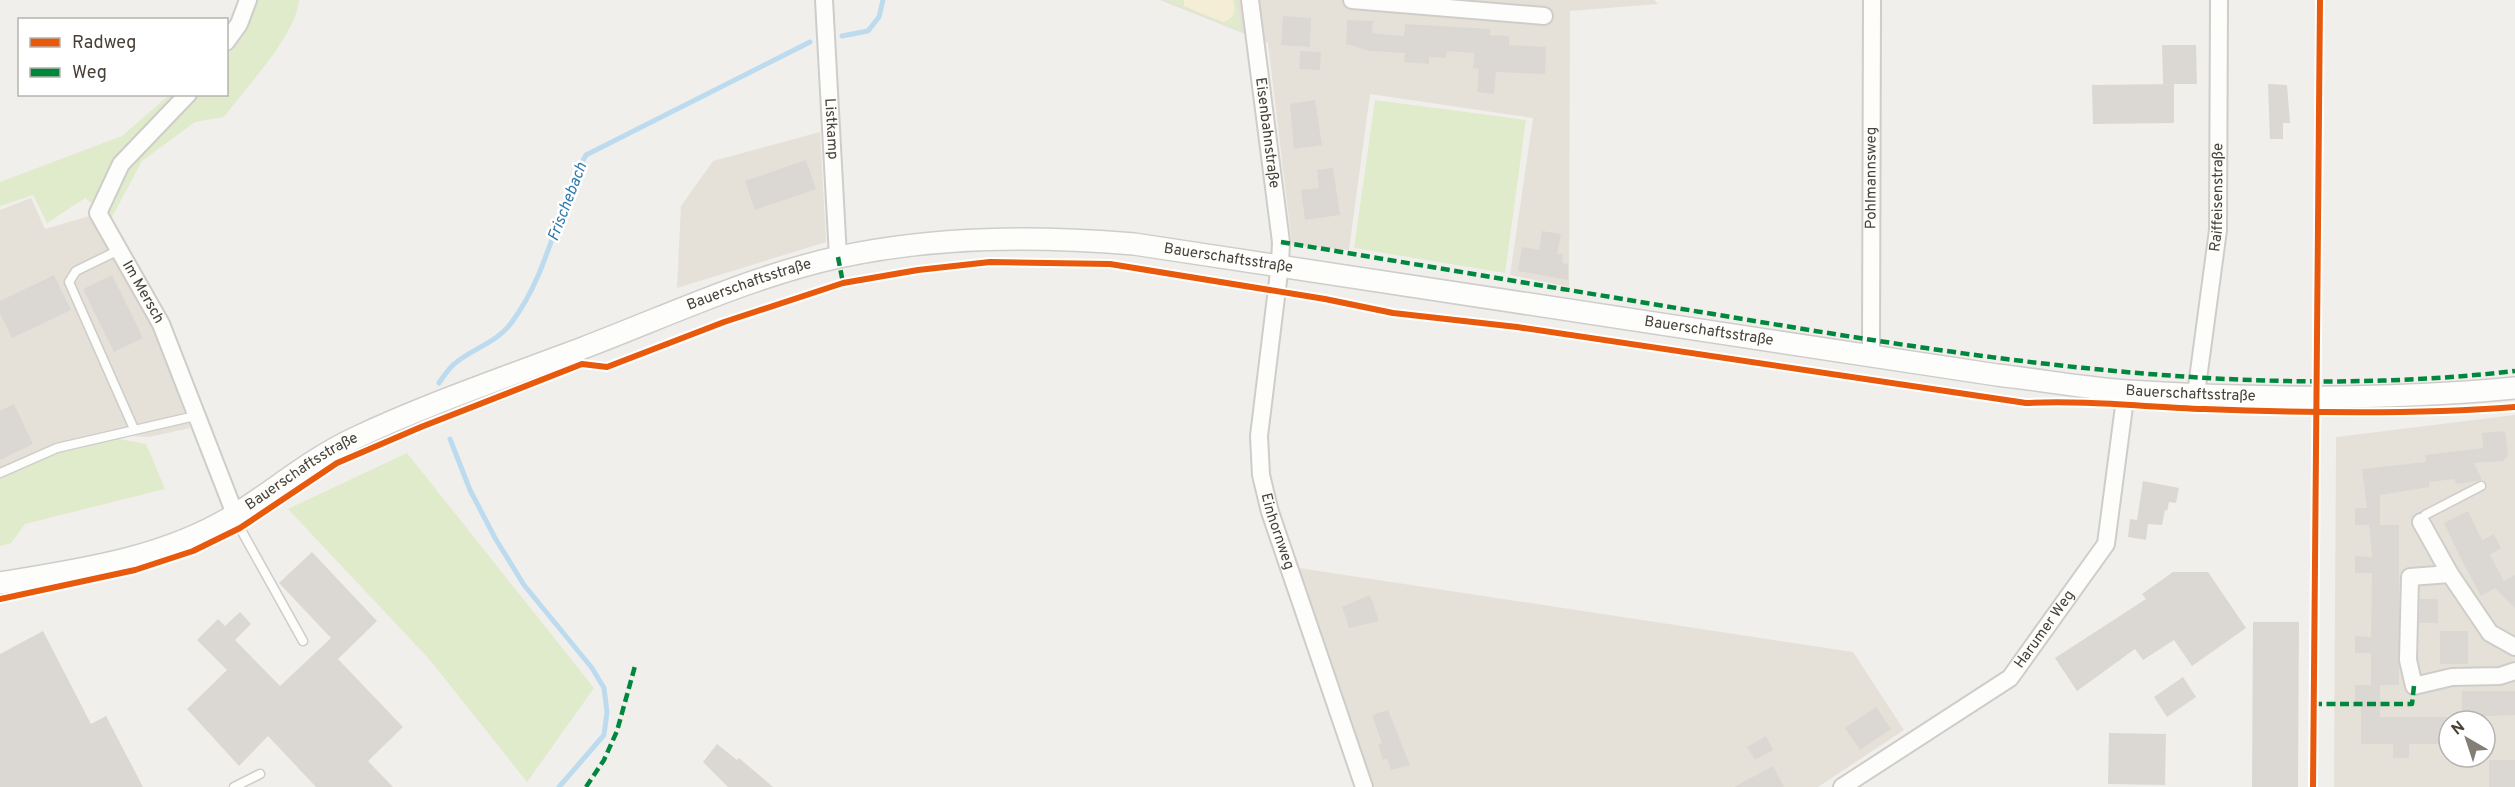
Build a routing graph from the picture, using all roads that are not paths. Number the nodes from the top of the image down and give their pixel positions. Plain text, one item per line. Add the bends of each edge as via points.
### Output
1 (248, 0) edge
2 (824, 0) edge
3 (1250, 0) edge
4 (1352, 0) edge
5 (1872, 0) edge
6 (2219, 0) edge
7 (1544, 16) dead end
8 (228, 39) edge
9 (186, 96) edge
10 (119, 250) junction
11 (838, 257) junction
12 (1280, 264) junction
13 (1871, 356) junction
14 (2515, 388) edge
15 (2126, 391) junction
16 (2196, 394) junction
17 (195, 416) junction
18 (134, 429) junction
19 (0, 473) edge
20 (2481, 486) dead end
21 (235, 514) junction
22 (2421, 522) joint
23 (2450, 574) junction
24 (0, 583) edge
25 (303, 640) dead end
26 (2515, 647) edge
27 (2515, 670) edge
28 (260, 774) dead end
29 (234, 787) edge
30 (1364, 787) edge
31 (1842, 787) edge

1 - 8 street
2 - 11 street, Listkamp
3 - 12 street, Eisenbahnstraße via 1281,242
4 - 7 street
5 - 13 street, Pohlmannsweg
6 - 16 street, Raiffeisenstraße via 2218,230
9 - 10 street, Im Mersch via 121,164 98,213
10 - 17 street, Im Mersch via 161,324
10 - 18 lane via 76,271 69,282
11 - 12 street, Bauerschaftsstraße via 917,244 989,238 1072,239
11 - 21 street, Bauerschaftsstraße via 742,287 352,440 297,471
12 - 13 street, Bauerschaftsstraße
12 - 30 street, Einhornweg via 1259,436 1262,474 1270,512
13 - 15 street, Bauerschaftsstraße
14 - 16 street, Bauerschaftsstraße via 2453,393
15 - 16 street, Bauerschaftsstraße
15 - 31 street, Harumer Weg via 2106,544 2051,621 2010,678
17 - 18 lane
17 - 21 street, Im Mersch
18 - 19 lane via 53,449
20 - 22 lane via 2425,516
21 - 24 street, Bauerschaftsstraße via 200,533 122,560
21 - 25 lane
22 - 23 street
23 - 26 street via 2490,633
23 - 27 street via 2410,577 2408,660 2414,686 2452,677 2500,676
28 - 29 lane

